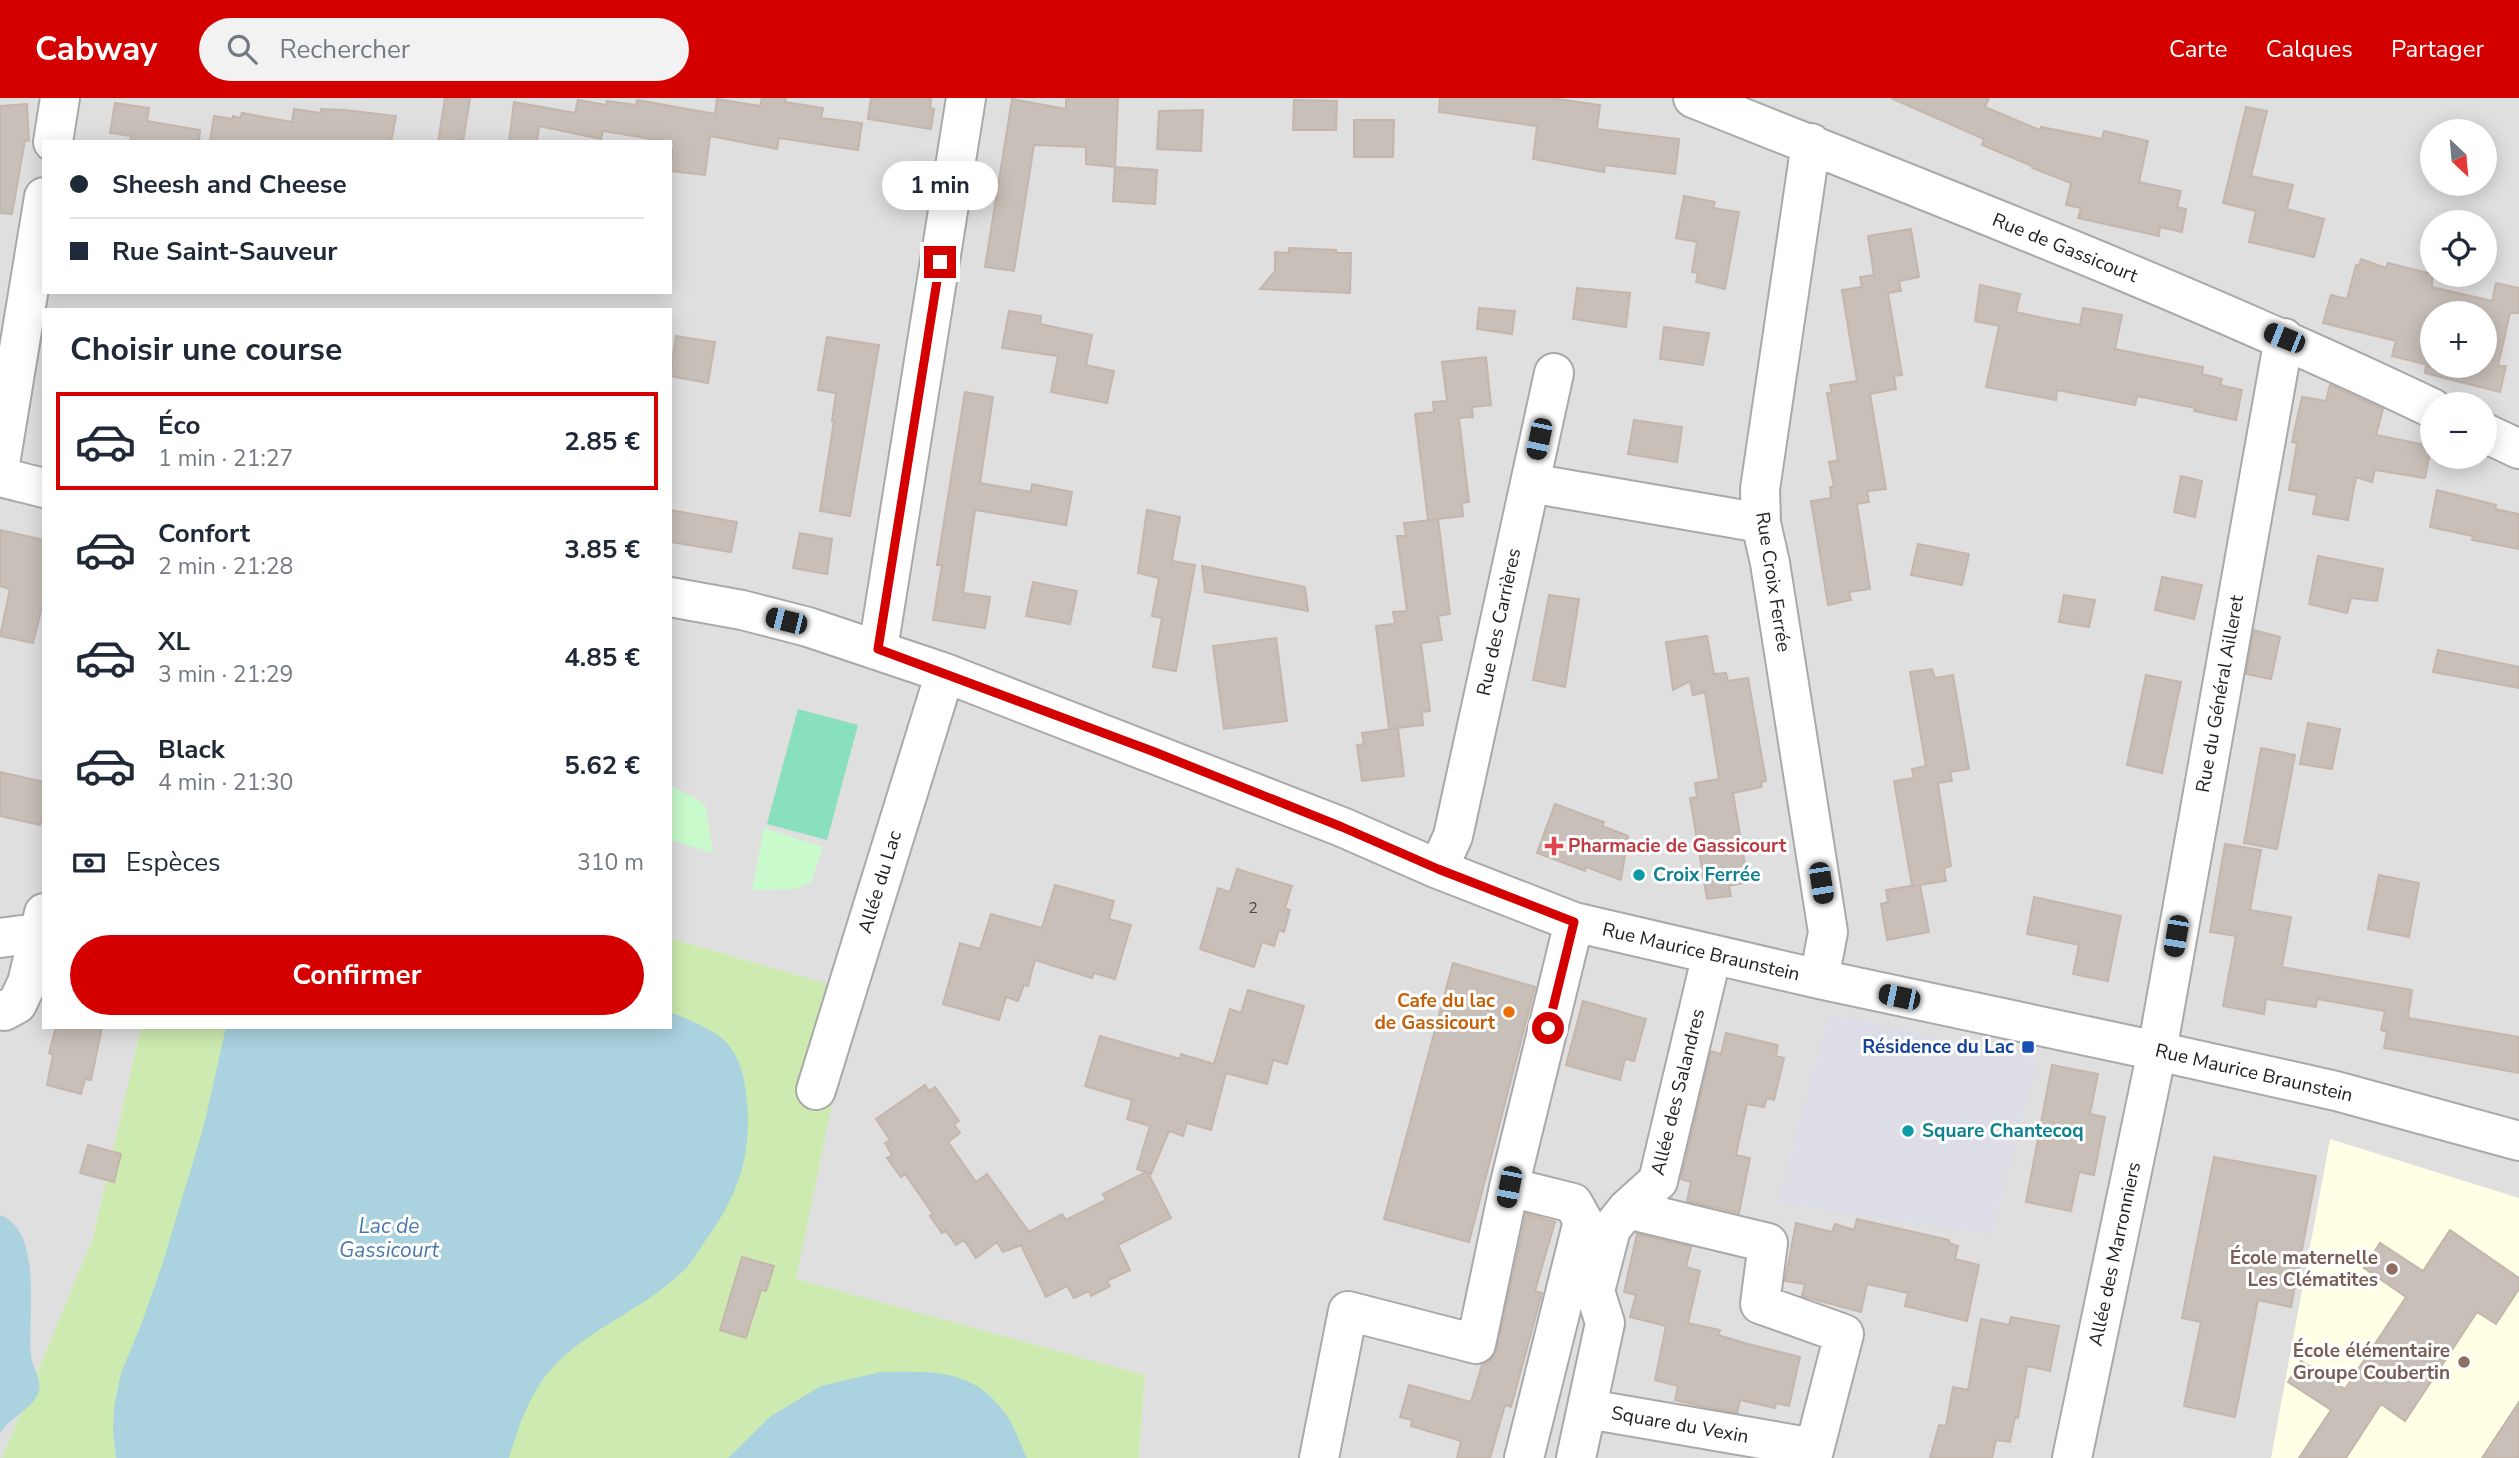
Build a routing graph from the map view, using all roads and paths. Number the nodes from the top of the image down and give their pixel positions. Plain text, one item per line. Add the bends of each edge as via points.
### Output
1 (60, 98) edge
2 (966, 98) edge
3 (1693, 98) edge
4 (1790, 124) edge
5 (53, 140) edge
6 (42, 203) edge
7 (14, 292) edge
8 (2284, 338) junction
9 (1554, 373) dead end
10 (2420, 402) edge
11 (2497, 439) edge
12 (2519, 449) edge
13 (0, 464) edge
14 (0, 477) edge
15 (1530, 483) junction
16 (42, 488) edge
17 (1761, 523) junction
18 (672, 597) edge
19 (878, 649) junction
20 (945, 673) junction
21 (1438, 869) junction
22 (1574, 922) junction
23 (41, 927) edge
24 (0, 938) edge
25 (1712, 954) junction
26 (1819, 979) junction
27 (0, 1010) edge
28 (2157, 1051) junction
29 (816, 1090) dead end
30 (2519, 1141) edge
31 (1509, 1187) junction
32 (1627, 1209) junction
33 (1588, 1409) junction
34 (1813, 1453) edge
35 (1319, 1458) edge
36 (1524, 1458) edge
37 (1576, 1458) edge
38 (2072, 1458) edge

1 - 5 street
2 - 19 street
3 - 4 street, Rue de Gassicourt
4 - 8 street, Rue de Gassicourt
4 - 17 street, Rue Croix Ferrée
6 - 7 street
7 - 13 street
8 - 10 street, Rue de Gassicourt
8 - 28 street, Rue du Général Ailleret
9 - 15 street, Rue des Carrières
11 - 12 street
14 - 16 street
15 - 17 street
15 - 21 street, Rue des Carrières via 1453,836
17 - 26 street, Rue Croix Ferrée via 1828,932
18 - 19 street, Rue Maurice Braunstein via 808,626
19 - 20 street, Rue Maurice Braunstein
20 - 21 street, Rue Maurice Braunstein via 1317,817
20 - 29 street, Allée du Lac
21 - 22 street, Rue Maurice Braunstein
22 - 25 street, Rue Maurice Braunstein
22 - 31 street
23 - 24 street
23 - 27 street via 17,1004
25 - 26 street, Rue Maurice Braunstein
25 - 32 street, Allée des Salandres via 1658,1181
26 - 28 street, Rue Maurice Braunstein
28 - 30 street, Rue Maurice Braunstein via 2336,1091
28 - 38 street, Allée des Marronniers
31 - 35 street via 1476,1344 1348,1311
31 - 36 street via 1573,1203 1583,1221
32 - 33 street, Allée des Salandres via 1611,1229 1595,1291 1605,1323
32 - 34 street, Square du Vexin via 1768,1243 1760,1304 1844,1334
33 - 34 street, Square du Vexin
33 - 37 street, Allée des Salandres

